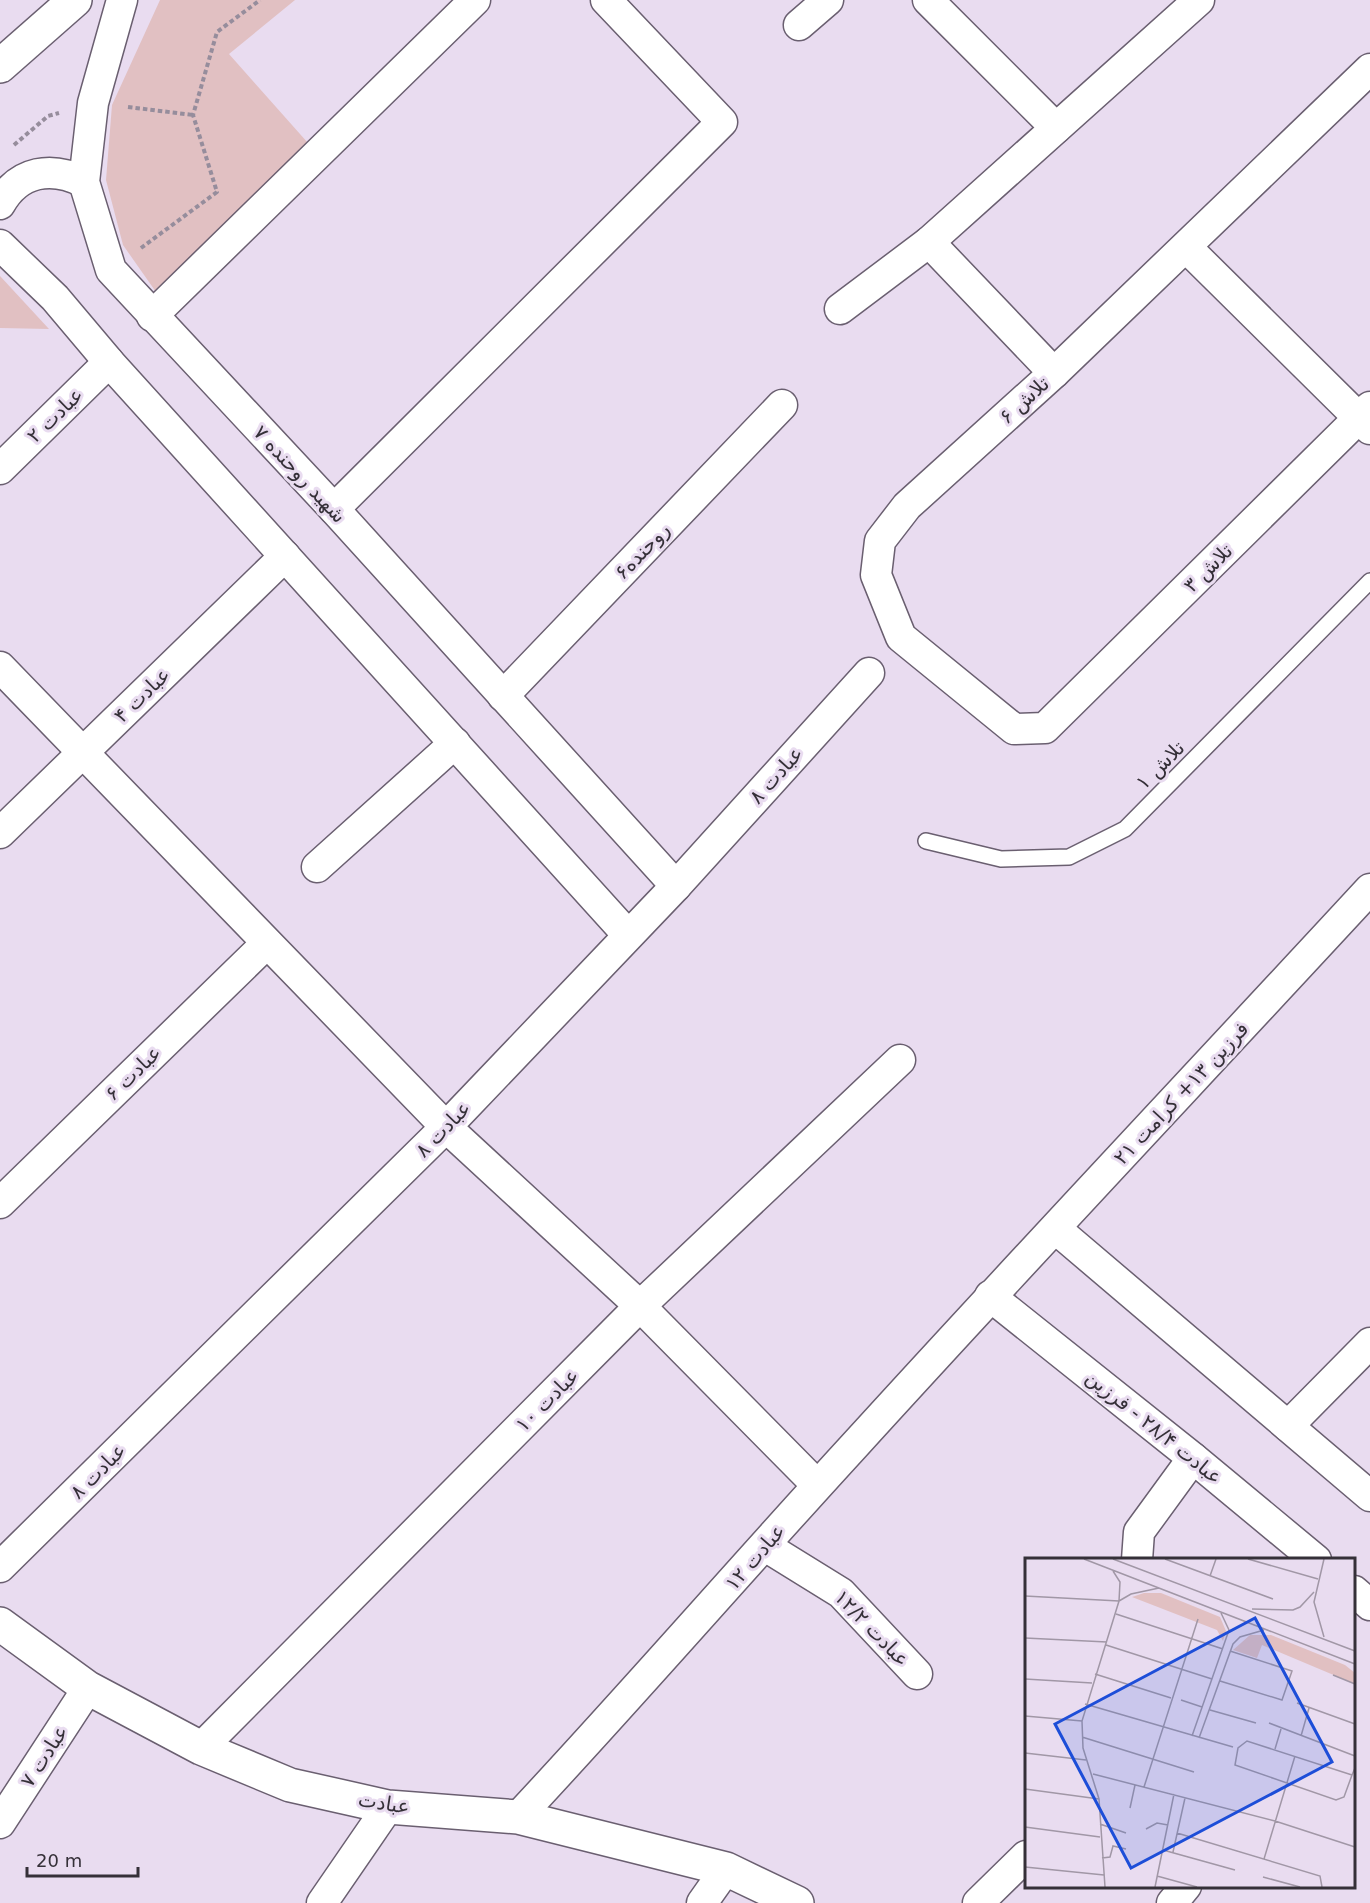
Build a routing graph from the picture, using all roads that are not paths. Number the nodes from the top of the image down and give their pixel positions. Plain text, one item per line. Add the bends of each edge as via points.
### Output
1 (75, 0) edge
2 (122, 0) edge
3 (475, 0) edge
4 (606, 0) edge
5 (828, 0) edge
6 (928, 0) edge
7 (1199, 0) edge
8 (799, 25) dead end
9 (0, 66) edge
10 (1370, 69) edge
11 (1056, 128) junction
12 (84, 182) junction
13 (0, 204) edge
14 (929, 242) junction
15 (0, 245) edge
16 (1186, 247) junction
17 (840, 309) dead end
18 (152, 316) junction
19 (109, 362) junction
20 (1054, 373) junction
21 (782, 405) dead end
22 (1366, 418) edge
23 (0, 469) edge
24 (334, 509) junction
25 (285, 556) junction
26 (1370, 581) edge
27 (0, 667) edge
28 (869, 673) dead end
29 (503, 696) junction
30 (1045, 728) joint
31 (455, 743) junction
32 (82, 753) junction
33 (0, 833) edge
34 (926, 841) dead end
35 (317, 867) dead end
36 (676, 886) junction
37 (1370, 889) edge
38 (628, 934) junction
39 (267, 943) junction
40 (900, 1060) dead end
41 (446, 1127) junction
42 (0, 1203) edge
43 (1056, 1229) junction
44 (990, 1296) junction
45 (640, 1306) junction
46 (1370, 1343) edge
47 (1288, 1426) junction
48 (1193, 1458) junction
49 (818, 1485) junction
50 (1370, 1496) edge
51 (765, 1546) junction
52 (1137, 1558) edge
53 (1314, 1558) edge
54 (0, 1567) edge
55 (0, 1624) edge
56 (917, 1674) dead end
57 (88, 1688) junction
58 (201, 1748) junction
59 (388, 1807) junction
60 (518, 1817) junction
61 (0, 1823) edge
62 (1025, 1857) edge
63 (726, 1869) junction
64 (1185, 1888) edge
65 (322, 1903) edge
66 (702, 1903) edge
67 (797, 1903) edge
68 (978, 1903) edge
69 (1172, 1903) edge

1 - 9 street
2 - 12 street, شهید روحنده ۷ via 93,103
3 - 18 street
4 - 24 street via 722,122
5 - 8 street
6 - 11 street
7 - 11 street
10 - 16 street, تلاش ۶
11 - 14 street
12 - 13 street via 67,174 48,172 13,187
12 - 18 street, شهید روحنده ۷ via 111,270
14 - 17 street
14 - 20 street
15 - 19 street via 55,298
16 - 20 street, تلاش ۶
16 - 22 street
18 - 24 street, شهید روحنده ۷
19 - 23 street, عبادت ۲
19 - 25 street
20 - 30 street, تلاش ۶ via 907,506 880,541 876,575 901,637 1014,729
21 - 29 street, روحنده۶
22 - 30 street, تلاش ۳
24 - 29 street, شهید روحنده ۷
25 - 31 street
25 - 32 street, عبادت ۴
26 - 34 lane, تلاش ۱ via 1125,829 1069,857 1001,860
27 - 32 street
28 - 36 street, عبادت ۸
29 - 36 street, شهید روحنده ۷
31 - 35 street
31 - 38 street
32 - 33 street, عبادت ۴
32 - 39 street
36 - 38 street, عبادت ۸
37 - 43 street, فرزین ۱۳+ کرامت ۲۱
38 - 41 street, عبادت ۸
39 - 41 street
39 - 42 street, عبادت ۶
40 - 45 street, عبادت ۱۰
41 - 45 street
41 - 54 street, عبادت ۸
43 - 44 street, فرزین ۱۳+ کرامت ۲۱
43 - 47 street
44 - 48 street, عبادت ۲۸/۴ - فرزین
44 - 49 street, عبادت ۱۲
45 - 49 street
45 - 58 street, عبادت ۱۰
46 - 47 street
47 - 50 street
48 - 52 street via 1139,1532
48 - 53 street, عبادت ۲۸/۴ - فرزین
49 - 51 street, عبادت ۱۲
51 - 56 street, ۱۲/۲ عبادت via 841,1593
51 - 60 street, عبادت ۱۲
55 - 57 street, عبادت
57 - 58 street, عبادت
57 - 61 street, عبادت ۷
58 - 59 street, عبادت via 290,1785
59 - 60 street, عبادت
59 - 65 street
60 - 63 street, عبادت
62 - 68 street
63 - 66 street
63 - 67 street, عبادت
64 - 69 street

